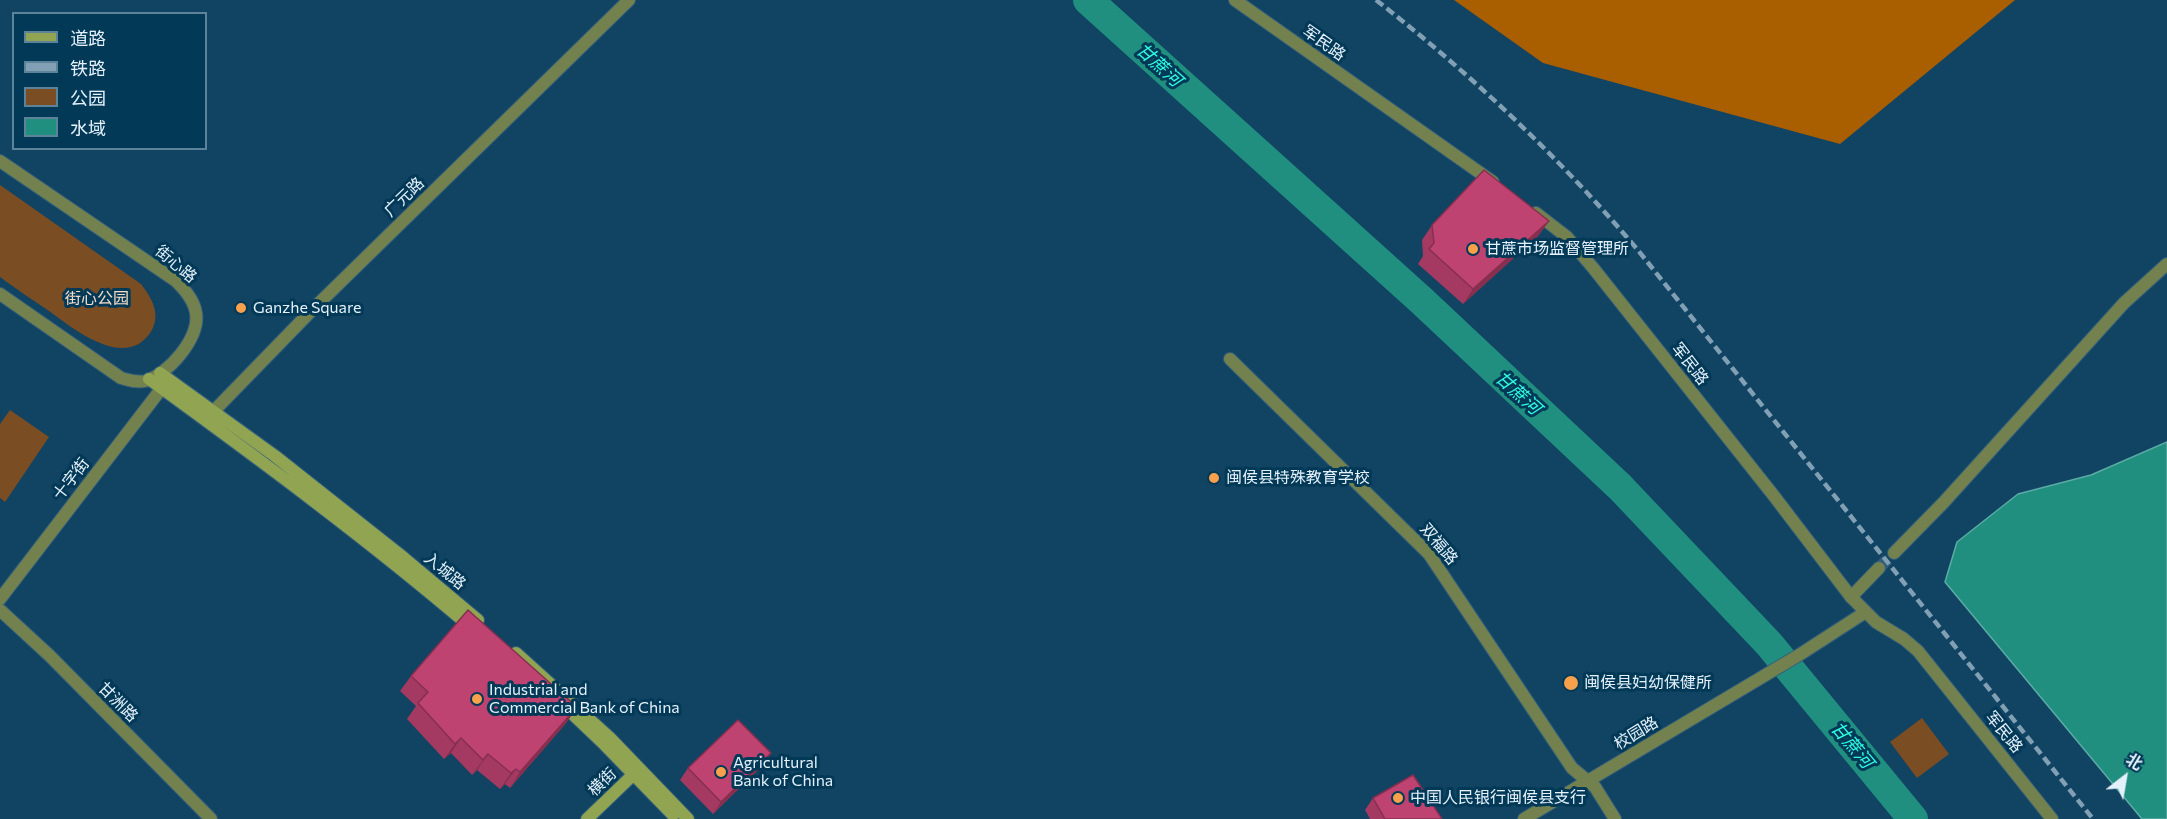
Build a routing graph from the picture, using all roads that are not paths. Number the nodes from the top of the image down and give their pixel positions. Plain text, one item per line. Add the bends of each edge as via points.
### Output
1 (629, 0) edge
2 (1235, 0) edge
3 (0, 161) edge
4 (1503, 189) edge
5 (1528, 207) edge
6 (2167, 264) edge
7 (0, 294) edge
8 (1230, 359) dead end
9 (160, 380) junction
10 (209, 415) junction
11 (1894, 553) tunnel mouth
12 (1879, 568) tunnel mouth
13 (1851, 597) junction
14 (0, 599) edge
15 (0, 610) edge
16 (1864, 613) junction
17 (487, 634) edge
18 (505, 649) edge
19 (637, 771) junction
20 (1586, 781) junction
21 (211, 819) edge
22 (587, 819) edge
23 (676, 819) edge
24 (688, 819) edge
25 (1524, 819) edge
26 (1616, 819) edge
27 (2052, 819) edge

1 - 10 street, 广元路
2 - 4 street, 军民路
3 - 9 street, 街心路 via 160,268 189,296 196,314 193,332
5 - 13 street, 军民路 via 1580,252
6 - 11 street via 2124,303
7 - 9 street via 121,378
8 - 20 street, 双福路 via 1429,555 1572,768
9 - 10 main road, 入城路
9 - 14 street, 十字街
10 - 17 main road, 入城路 via 404,558
12 - 13 street
13 - 16 street, 军民路
15 - 21 street, 甘洲路
16 - 20 street, 校园路
16 - 27 street, 军民路 via 1918,651
18 - 19 main road
19 - 22 main road, 横街
19 - 23 main road
19 - 24 main road
20 - 25 street, 校园路
20 - 26 street, 双福路 via 1599,792

